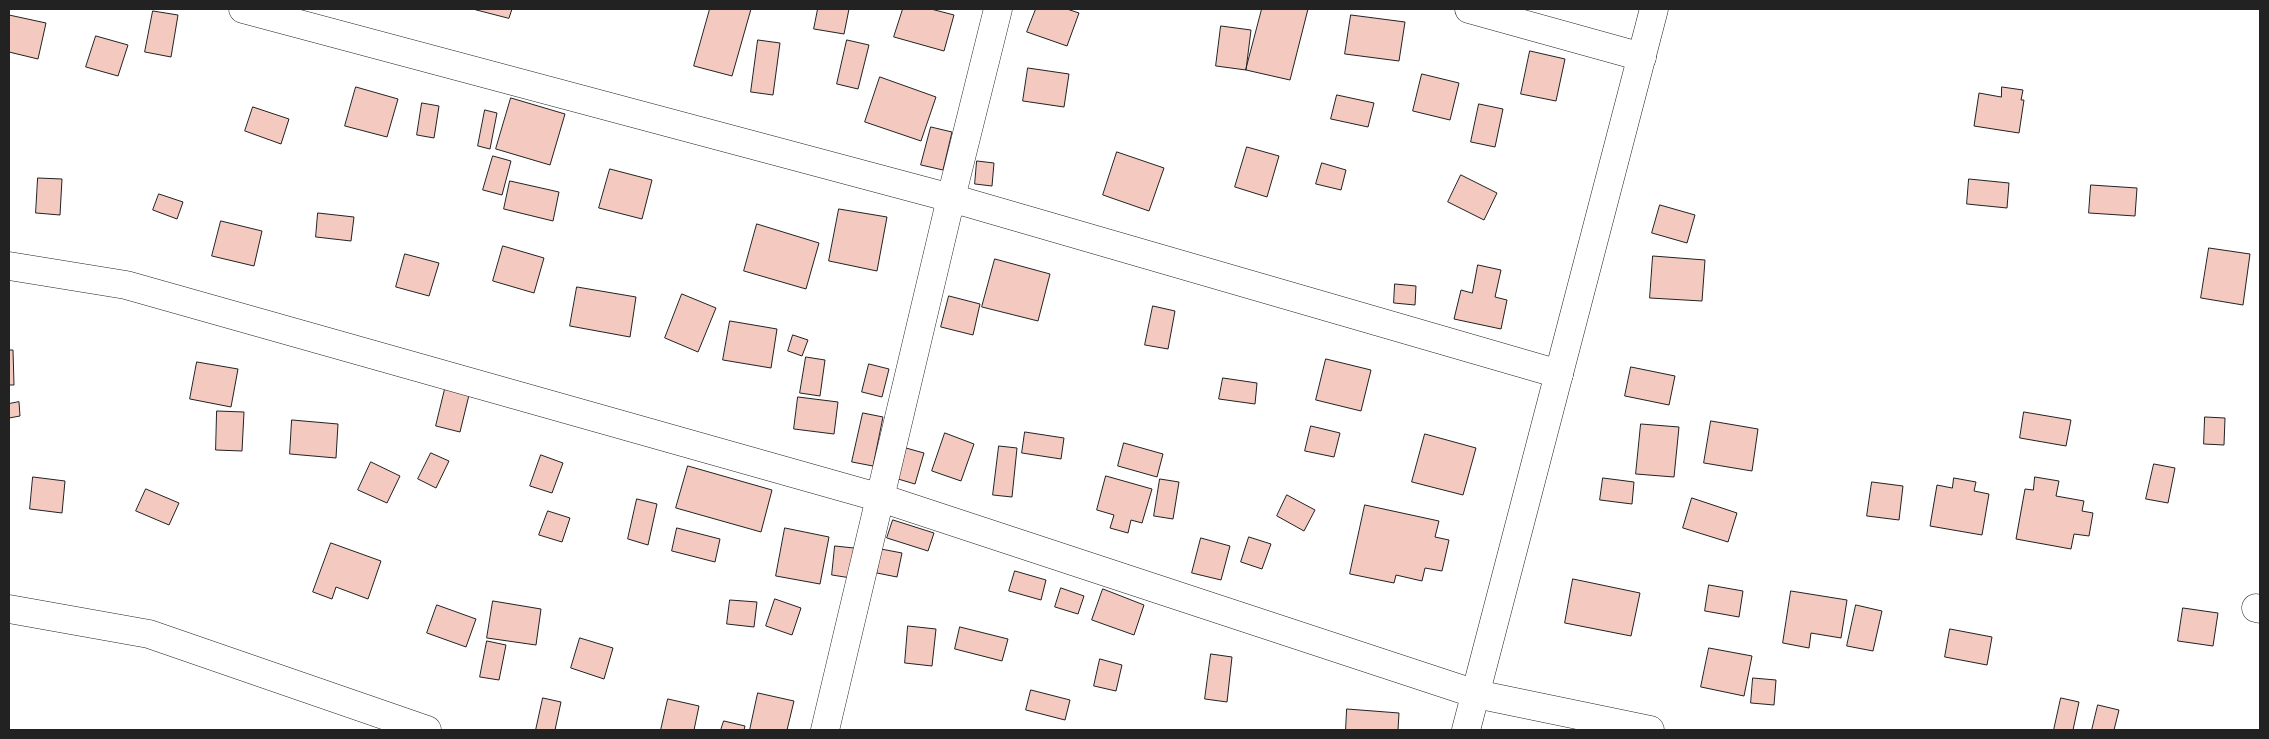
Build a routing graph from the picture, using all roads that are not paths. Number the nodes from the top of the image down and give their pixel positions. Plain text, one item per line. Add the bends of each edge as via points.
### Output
1 (243, 9) edge
2 (998, 9) edge
3 (1469, 9) edge
4 (1654, 9) edge
5 (1642, 58) junction
6 (950, 198) junction
7 (9, 266) edge
8 (1559, 374) junction
9 (881, 498) junction
10 (9, 609) edge
11 (1476, 694) junction
12 (427, 730) edge
13 (825, 730) edge
14 (1466, 730) edge
15 (1650, 730) edge

1 - 6 street
2 - 6 street
3 - 5 street
4 - 5 street
5 - 8 street
6 - 8 street
6 - 9 street
7 - 9 street via 126,285
8 - 11 street
9 - 11 street
9 - 13 street
10 - 12 street via 149,634
11 - 14 street
11 - 15 street

